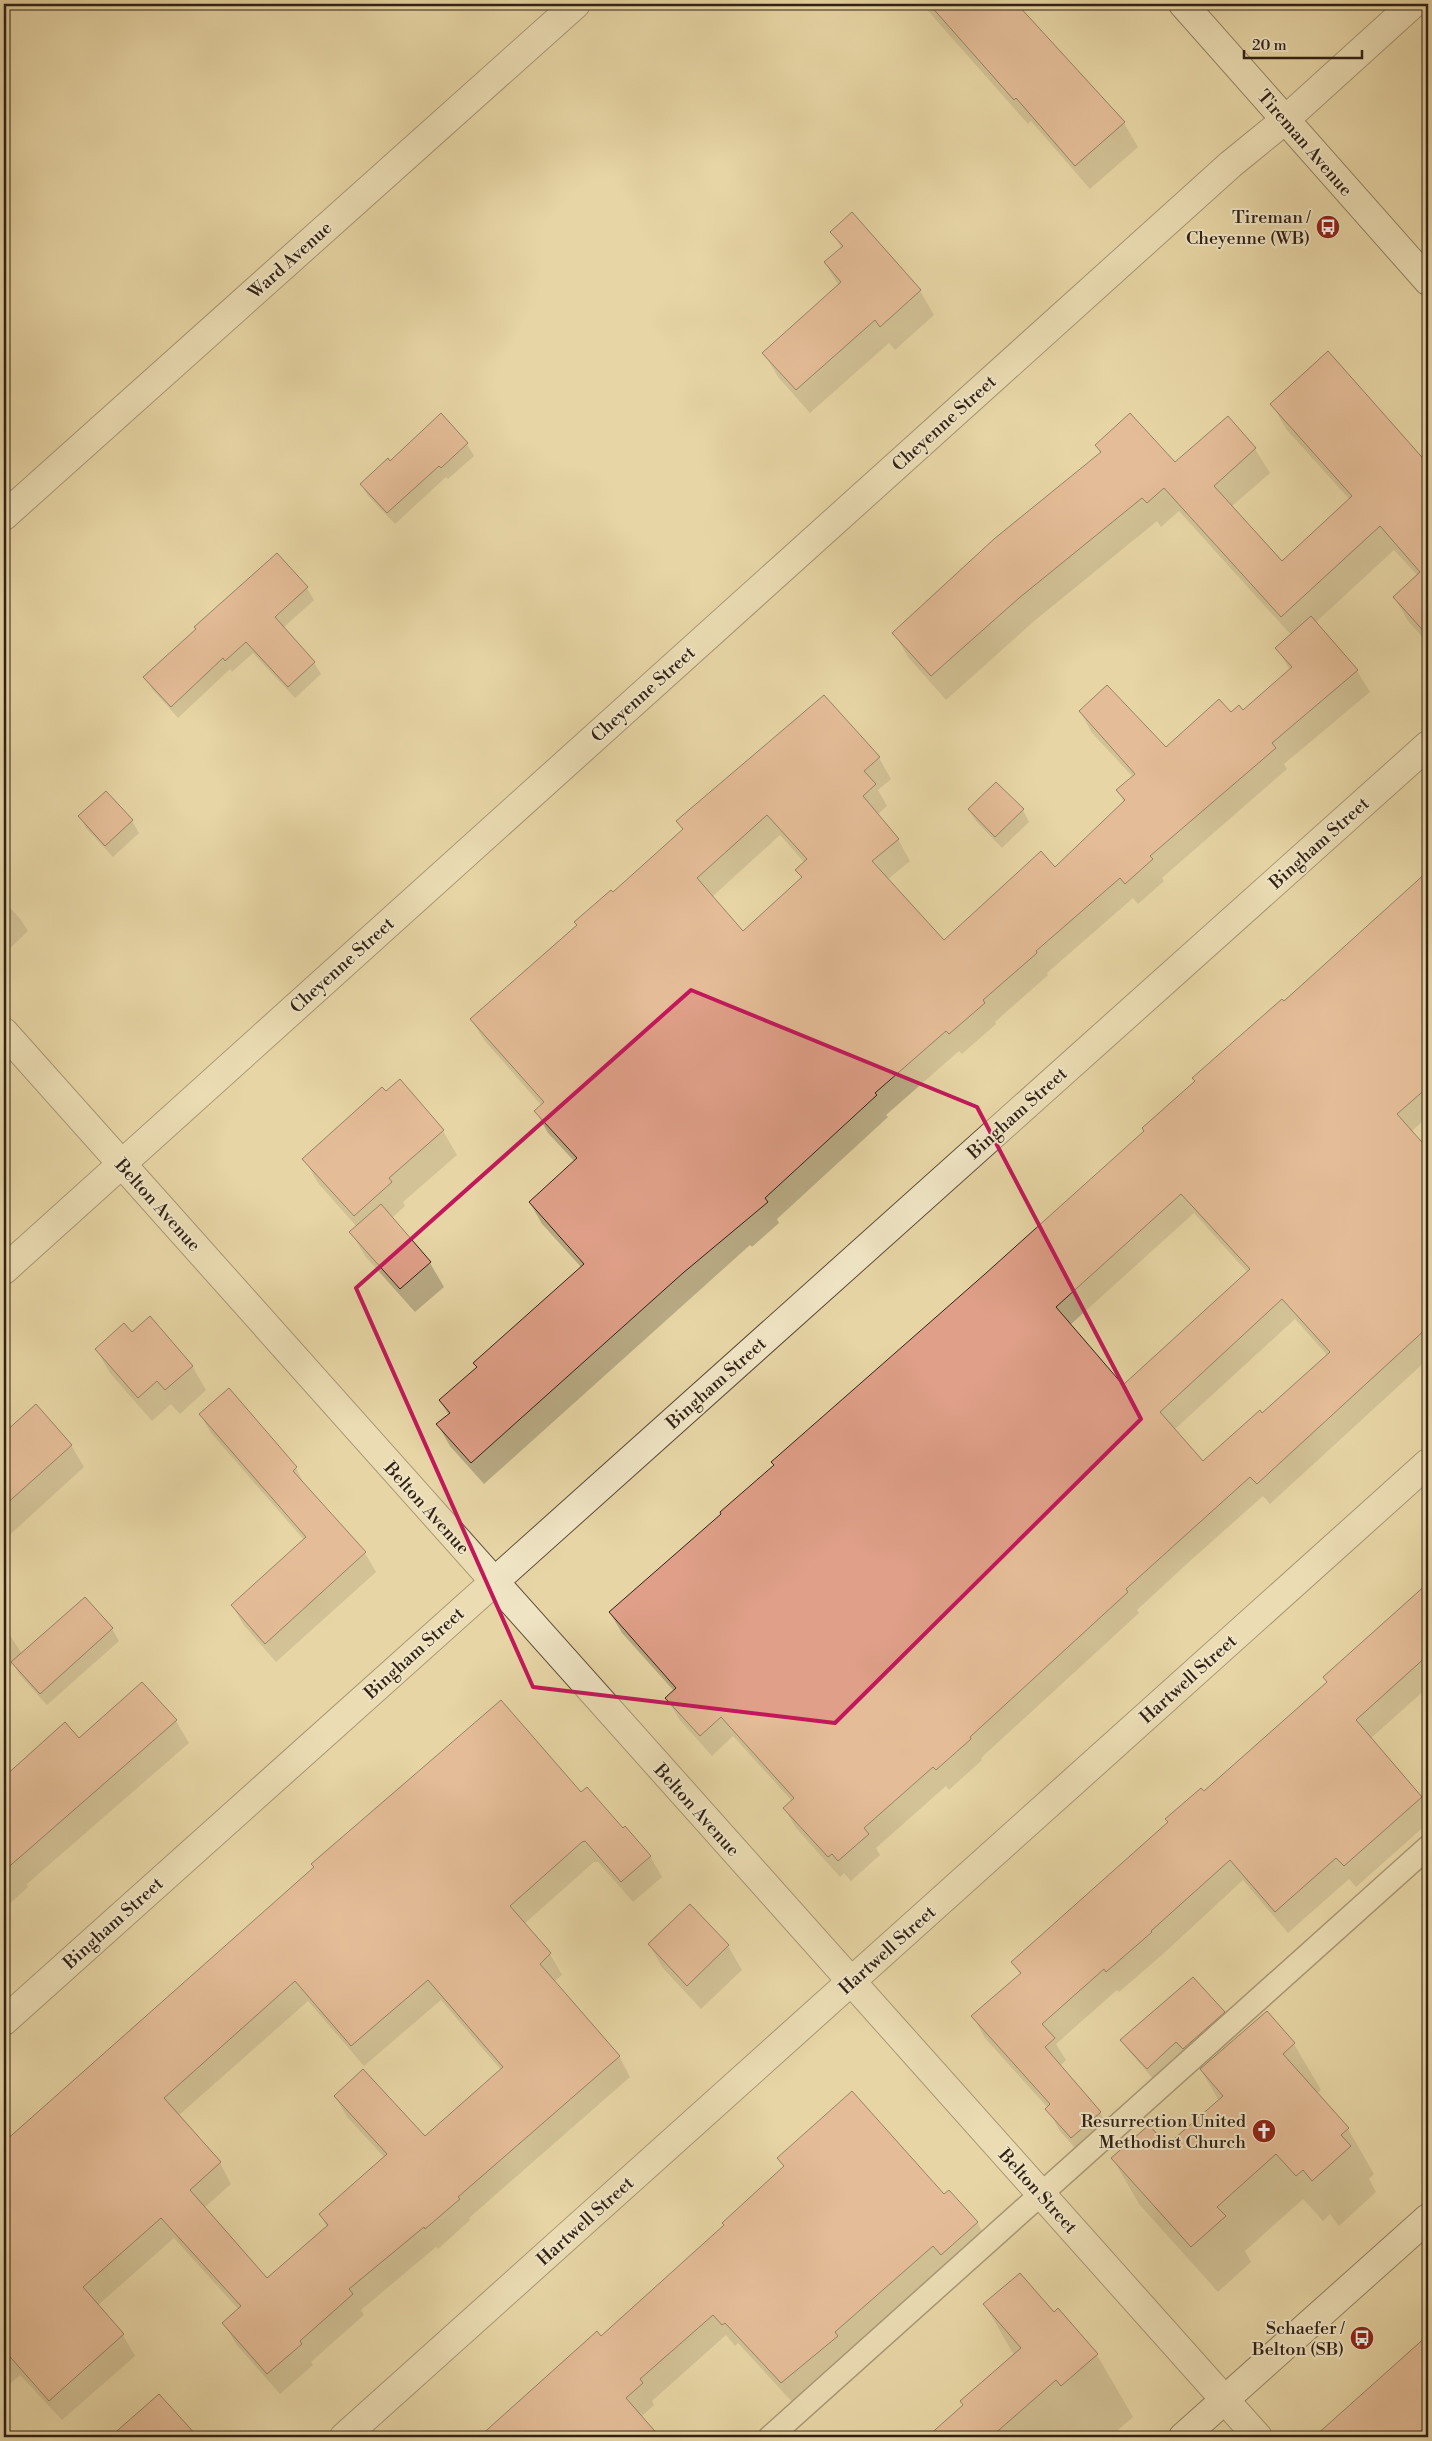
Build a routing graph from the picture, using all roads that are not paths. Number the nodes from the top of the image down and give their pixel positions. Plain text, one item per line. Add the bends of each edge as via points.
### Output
1 (576, 4) edge
2 (1183, 4) edge
3 (1413, 4) edge
4 (1285, 120) junction
5 (1428, 281) edge
6 (4, 516) edge
7 (1428, 745) edge
8 (4, 1032) edge
9 (121, 1164) junction
10 (4, 1270) edge
11 (1428, 1462) edge
12 (493, 1582) junction
13 (1424, 1859) edge
14 (851, 1982) junction
15 (4, 2021) edge
16 (1040, 2194) junction
17 (1428, 2218) edge
18 (1224, 2400) junction
19 (344, 2437) edge
20 (770, 2437) edge
21 (1183, 2437) edge
22 (1258, 2437) edge

1 - 6 street, Ward Avenue
2 - 4 street, Tireman Avenue
3 - 4 street, Cheyenne Street
4 - 5 street, Tireman Avenue
4 - 9 street, Cheyenne Street via 1224,171
7 - 12 street, Bingham Street
8 - 9 street, Belton Avenue
9 - 10 street, Cheyenne Street
9 - 12 street, Belton Avenue
11 - 14 street, Hartwell Street
12 - 14 street, Belton Avenue
12 - 15 street, Bingham Street
13 - 16 lane
14 - 16 street, Belton Street
14 - 19 street, Hartwell Street
16 - 18 street, Belton Street
16 - 20 lane
17 - 18 street
18 - 21 street
18 - 22 street

